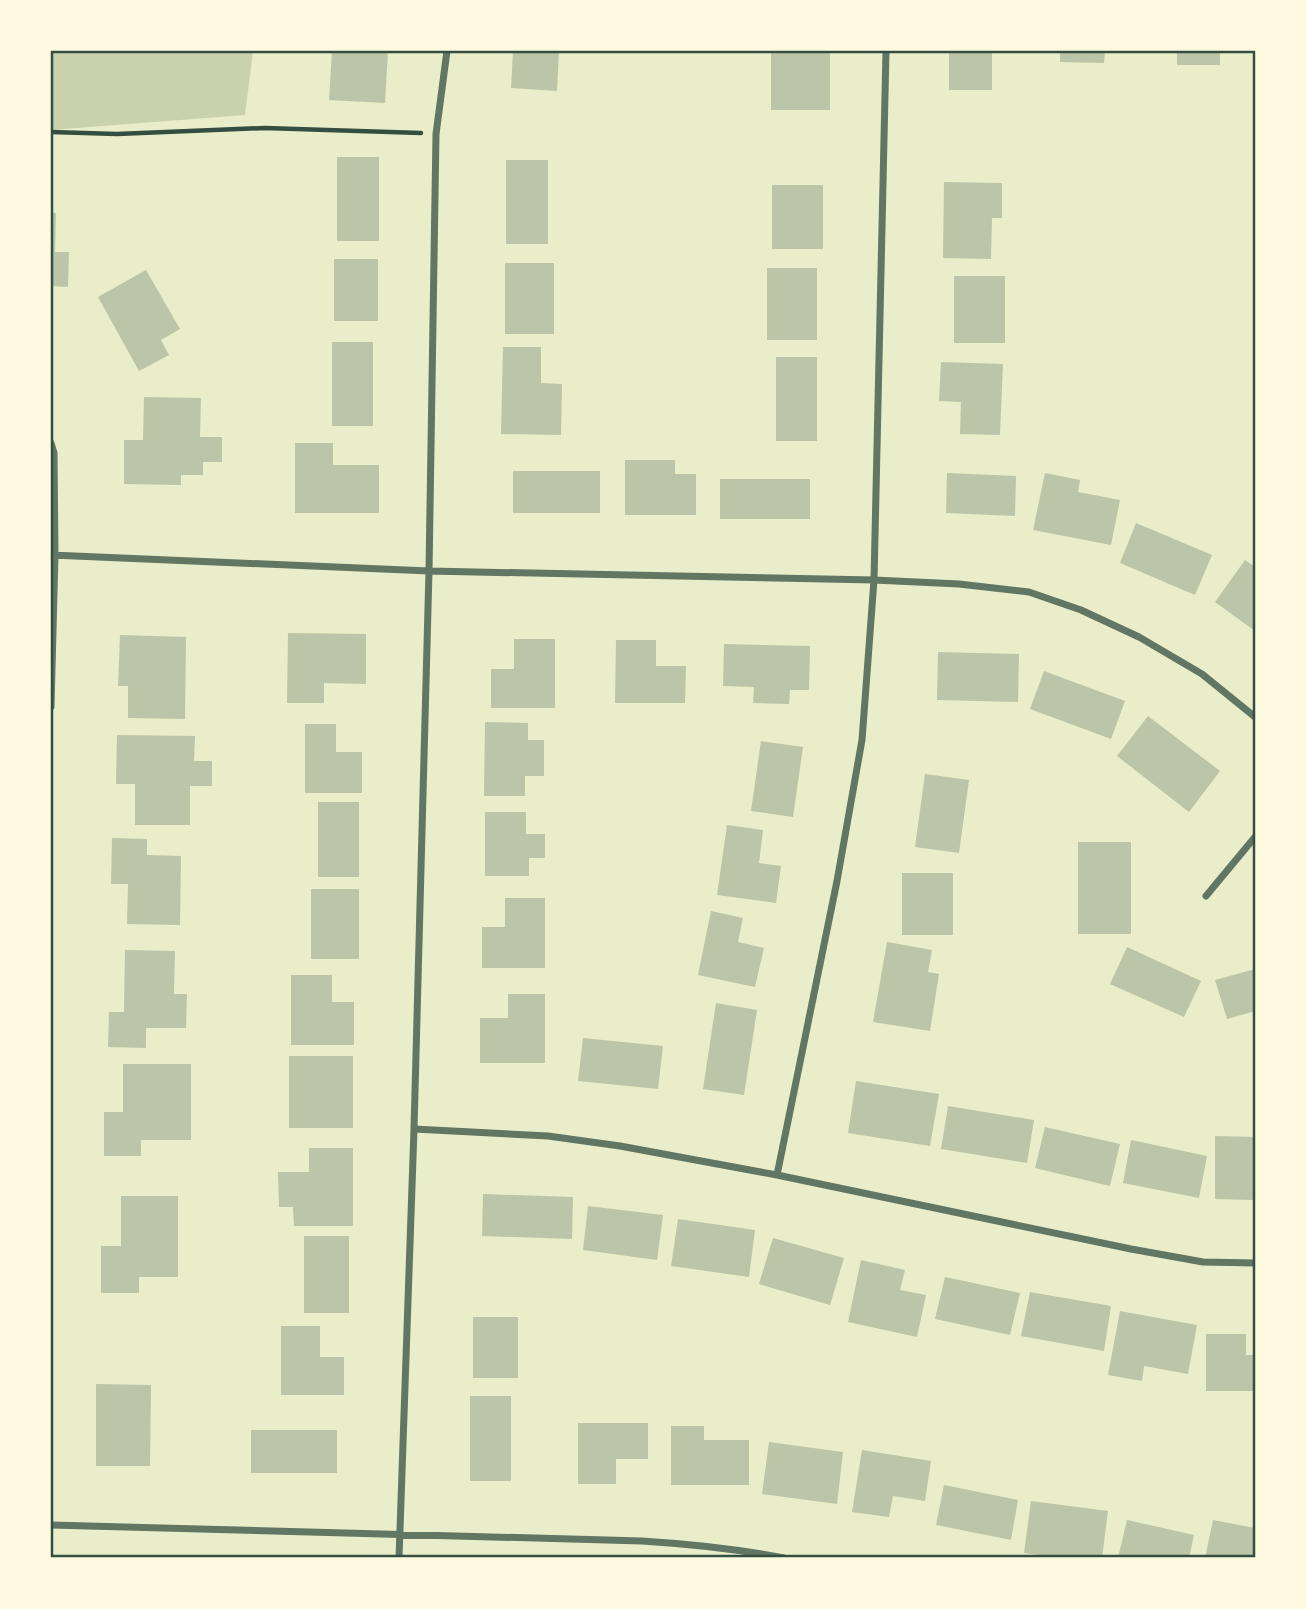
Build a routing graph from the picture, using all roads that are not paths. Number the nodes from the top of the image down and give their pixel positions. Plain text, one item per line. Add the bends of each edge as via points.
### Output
1 (447, 51) edge
2 (886, 51) edge
3 (51, 443) edge
4 (53, 555) edge
5 (429, 571) junction
6 (874, 580) junction
7 (51, 707) edge
8 (1255, 717) edge
9 (1255, 837) edge
10 (1206, 896) dead end
11 (414, 1129) junction
12 (777, 1175) junction
13 (1255, 1263) edge
14 (51, 1525) edge
15 (400, 1536) junction
16 (399, 1558) edge
17 (784, 1558) edge

1 - 5 street via 436,134
2 - 6 street
3 - 4 street
4 - 5 street
4 - 7 street
5 - 6 street
5 - 11 street
6 - 8 street via 1029,592 1081,610 1202,674
6 - 12 street via 862,740
9 - 10 street
11 - 12 street via 548,1136
11 - 15 street
12 - 13 street via 1131,1249 1203,1262
14 - 15 street
15 - 16 street
15 - 17 street via 677,1543

